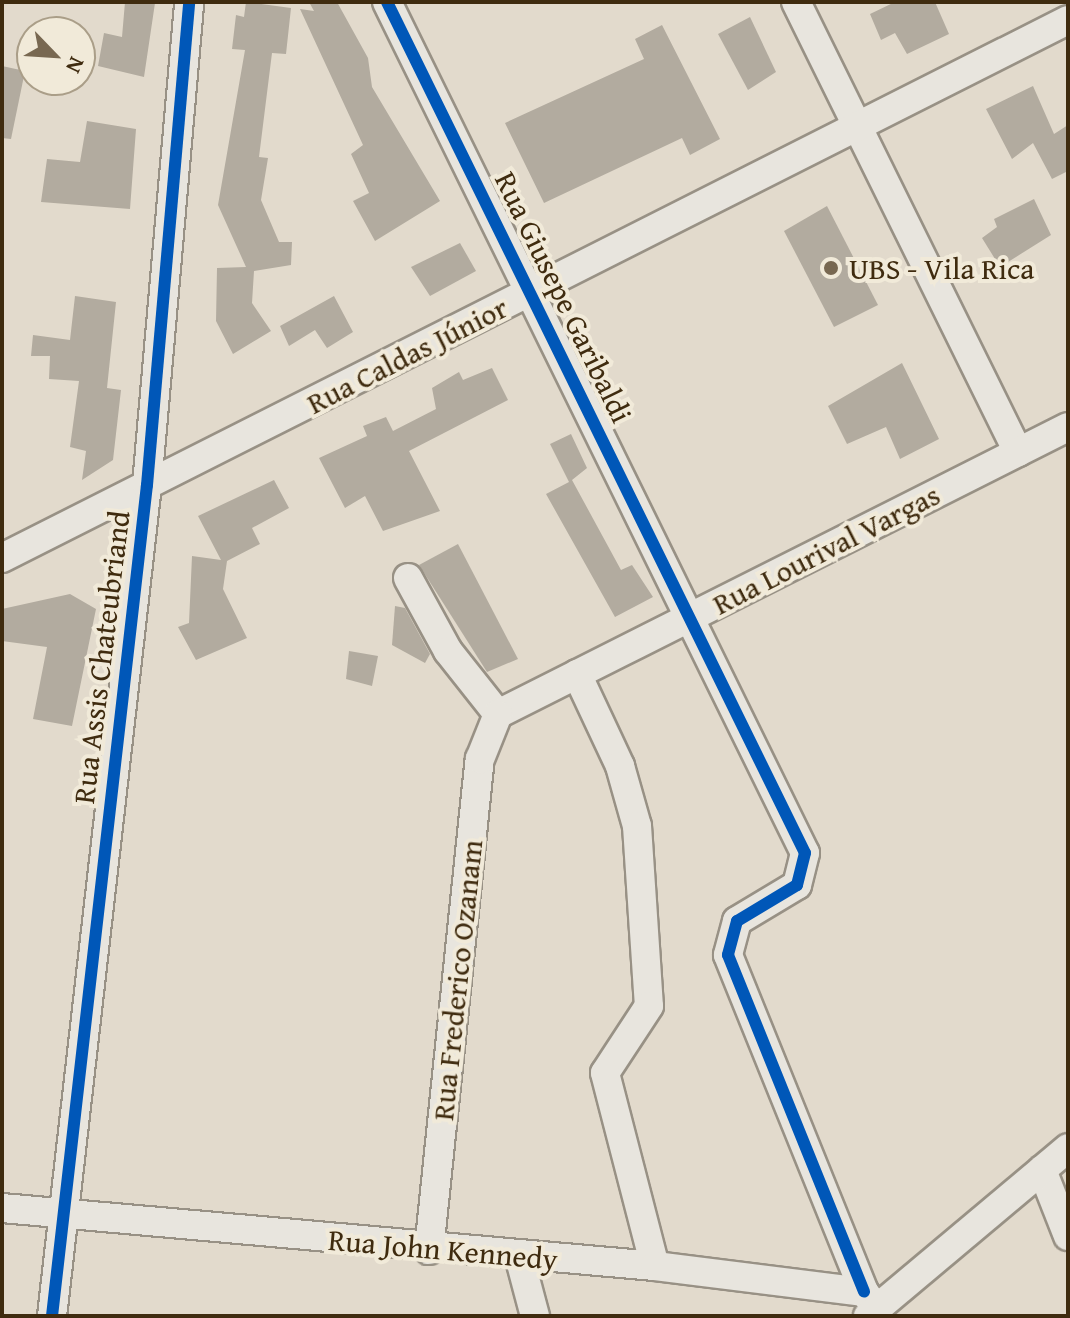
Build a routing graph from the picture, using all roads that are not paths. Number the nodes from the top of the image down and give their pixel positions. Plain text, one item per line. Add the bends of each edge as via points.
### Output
1 (189, 2) edge
2 (387, 2) edge
3 (796, 2) edge
4 (1068, 20) edge
5 (858, 124) junction
6 (533, 292) junction
7 (1068, 427) edge
8 (1018, 452) junction
9 (147, 485) junction
10 (2, 558) edge
11 (408, 578) dead end
12 (690, 617) junction
13 (577, 674) junction
14 (498, 714) junction
15 (1068, 1148) edge
16 (1042, 1170) junction
17 (2, 1208) edge
18 (63, 1216) junction
19 (1068, 1236) edge
20 (429, 1250) junction
21 (519, 1256) junction
22 (655, 1266) junction
23 (869, 1306) edge
24 (52, 1316) edge
25 (535, 1316) edge

1 - 9 street, Rua Assis Chateubriand
2 - 6 street, Rua Giusepe Garibaldi
3 - 5 street
4 - 5 street, Rua Caldas Júnior
5 - 6 street, Rua Caldas Júnior
5 - 8 street
6 - 9 street, Rua Caldas Júnior
6 - 12 street, Rua Giusepe Garibaldi
7 - 8 street, Rua Lourival Vargas
8 - 12 street, Rua Lourival Vargas
9 - 10 street, Rua Caldas Júnior
9 - 18 street, Rua Assis Chateubriand
11 - 14 street via 448,651
12 - 13 street, Rua Lourival Vargas
12 - 23 street, Rua Giusepe Garibaldi via 805,853 797,885 737,921 728,955
13 - 14 street, Rua Lourival Vargas
13 - 22 street via 620,766 637,826 649,1006 605,1073
14 - 20 street, Rua Frederico Ozanam via 480,759
15 - 16 street
16 - 19 street
16 - 23 street
17 - 18 street, Rua John Kennedy
18 - 20 street, Rua John Kennedy
18 - 24 street, Rua Assis Chateubriand
20 - 21 street, Rua John Kennedy
21 - 22 street, Rua John Kennedy
21 - 25 street
22 - 23 street, Rua John Kennedy

